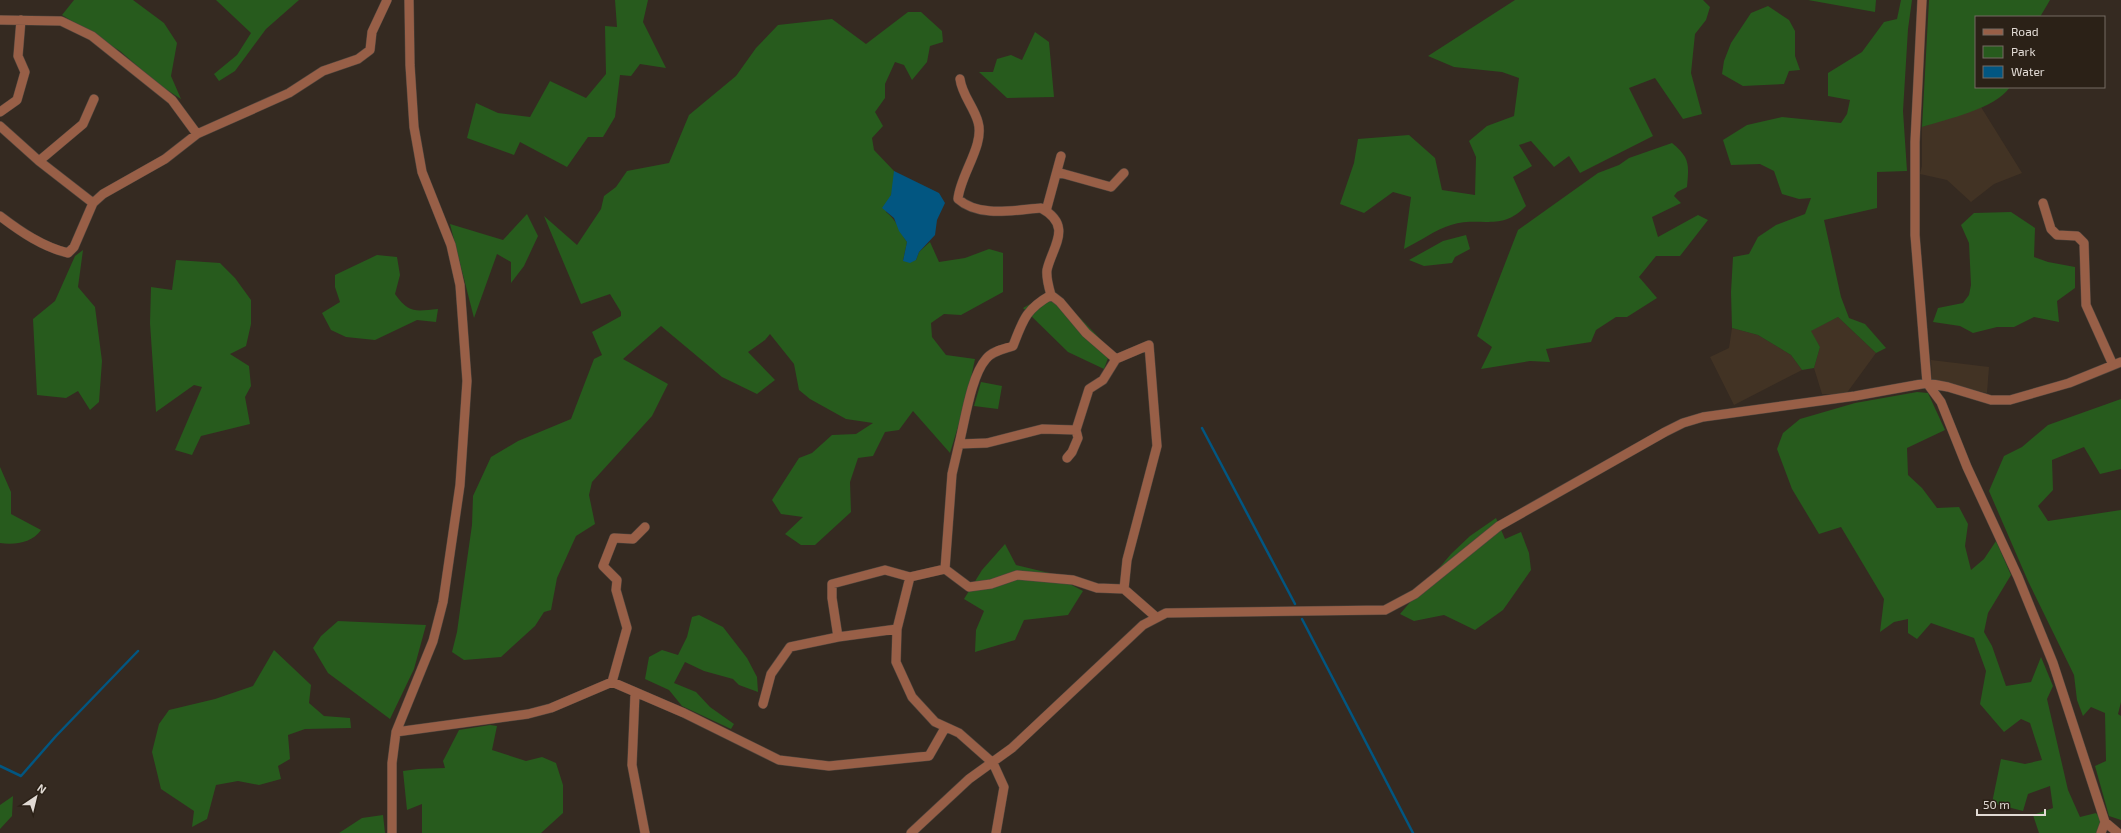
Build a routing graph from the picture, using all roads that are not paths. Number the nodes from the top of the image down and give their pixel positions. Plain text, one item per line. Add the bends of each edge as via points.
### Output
1 (387, 0) edge
2 (409, 0) edge
3 (1922, 0) edge
4 (0, 20) edge
5 (21, 20) junction
6 (960, 79) dead end
7 (94, 99) dead end
8 (0, 112) edge
9 (0, 126) edge
10 (197, 134) junction
11 (1061, 156) dead end
12 (39, 161) junction
13 (1057, 172) junction
14 (1124, 173) dead end
15 (93, 203) junction
16 (2044, 203) dead end
17 (1046, 211) junction
18 (0, 216) edge
19 (1051, 295) junction
20 (1116, 359) junction
21 (2117, 364) edge
22 (1927, 383) junction
23 (1076, 430) junction
24 (959, 444) junction
25 (1067, 458) dead end
26 (645, 527) dead end
27 (945, 569) junction
28 (910, 577) junction
29 (1124, 589) junction
30 (1156, 617) junction
31 (897, 629) junction
32 (838, 637) junction
33 (612, 682) junction
34 (635, 694) junction
35 (763, 704) dead end
36 (945, 728) junction
37 (396, 732) junction
38 (993, 763) junction
39 (2105, 822) junction
40 (392, 833) edge
41 (645, 833) edge
42 (911, 833) edge
43 (996, 833) edge
44 (2102, 833) edge
45 (2118, 833) edge

1 - 10 street via 372,32 370,50 358,59 323,71 289,93
2 - 37 street via 414,127 422,172 451,245 460,285 467,381 460,485 443,602 433,641
3 - 22 street via 1915,142 1915,235
4 - 5 street
5 - 8 street via 18,56 25,72 17,100
5 - 10 street via 61,21 92,36 172,100
6 - 17 street via 961,90 978,122 978,141 959,188 958,199 979,210 1041,208
7 - 12 street via 83,124
9 - 12 street
10 - 15 street via 165,159
11 - 13 street
12 - 15 street
13 - 14 street via 1111,187
13 - 17 street
15 - 18 street via 74,247 68,252 55,250
16 - 21 street via 2051,230 2057,235 2077,236 2084,243 2086,305
17 - 19 street via 1054,219 1060,234 1047,272
19 - 20 street
19 - 24 street via 1035,304 1028,312 1013,346 995,351 986,358 977,373
20 - 23 street via 1103,380 1089,389
20 - 29 street via 1149,345 1157,446 1127,560
21 - 22 street via 2069,383 2010,400 1991,400
22 - 30 street via 1855,396 1703,416 1683,423 1499,526 1415,594 1385,610 1166,613
22 - 39 street via 1941,402 1967,467 2018,577 2050,656
23 - 24 street via 1042,429 987,443
23 - 25 street via 1078,438
24 - 27 street via 952,474
26 - 33 street via 632,539 614,538 603,566 618,580 616,590 627,628
27 - 28 street
27 - 29 street via 969,587 990,584 1017,575 1073,580 1097,588
28 - 31 street
28 - 32 street via 885,570 832,584
29 - 30 street
30 - 38 street via 1144,625
31 - 32 street
31 - 36 street via 896,662 912,697 935,722
32 - 35 street via 790,647 771,674
33 - 34 street
33 - 37 street via 551,708 528,714
34 - 36 street via 684,713 779,760 804,764 829,766 929,756
34 - 41 street via 632,765
36 - 38 street via 959,733
37 - 40 street via 392,763
38 - 42 street via 969,779
38 - 43 street via 1004,787
39 - 44 street
39 - 45 street

